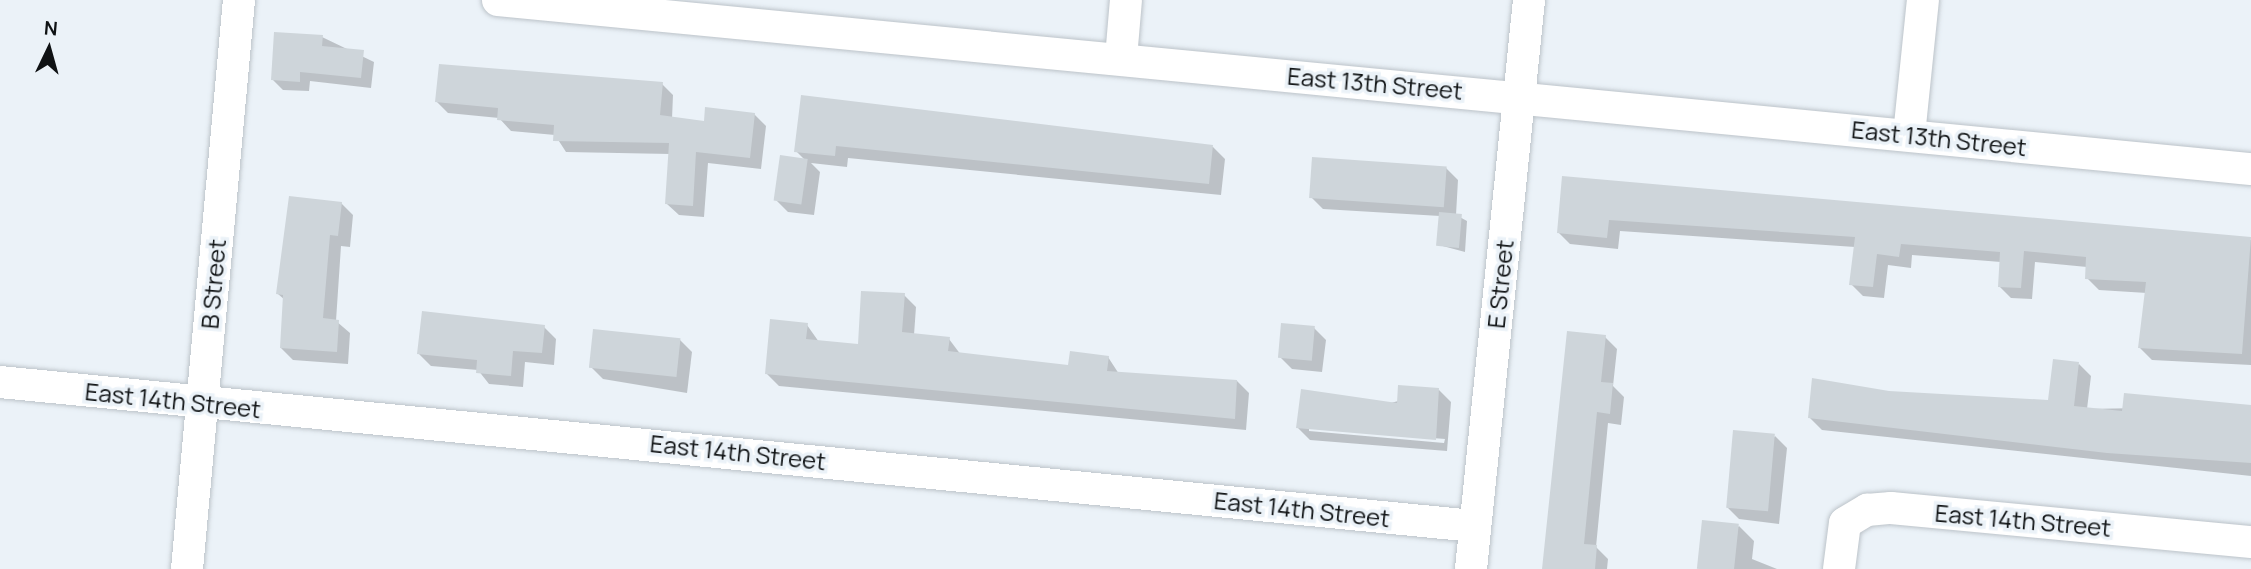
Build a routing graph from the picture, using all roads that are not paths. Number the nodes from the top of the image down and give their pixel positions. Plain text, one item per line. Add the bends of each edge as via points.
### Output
1 (239, 0) edge
2 (498, 0) edge
3 (1126, 0) edge
4 (1529, 0) edge
5 (1923, 0) edge
6 (1121, 58) junction
7 (1518, 96) junction
8 (1909, 135) junction
9 (2251, 169) edge
10 (0, 382) edge
11 (202, 403) junction
12 (1475, 526) junction
13 (2251, 542) edge
14 (187, 569) edge
15 (1471, 569) edge
16 (1839, 569) edge

1 - 11 street, B Street
2 - 6 street, East 13th Street
3 - 6 street
4 - 7 street, E Street
5 - 8 street
6 - 7 street, East 13th Street
7 - 8 street, East 13th Street
7 - 12 street, E Street
8 - 9 street, East 13th Street
10 - 11 street, East 14th Street
11 - 12 street, East 14th Street
11 - 14 street, B Street
12 - 15 street, E Street
13 - 16 street, East 14th Street via 1891,508 1867,510 1845,523

